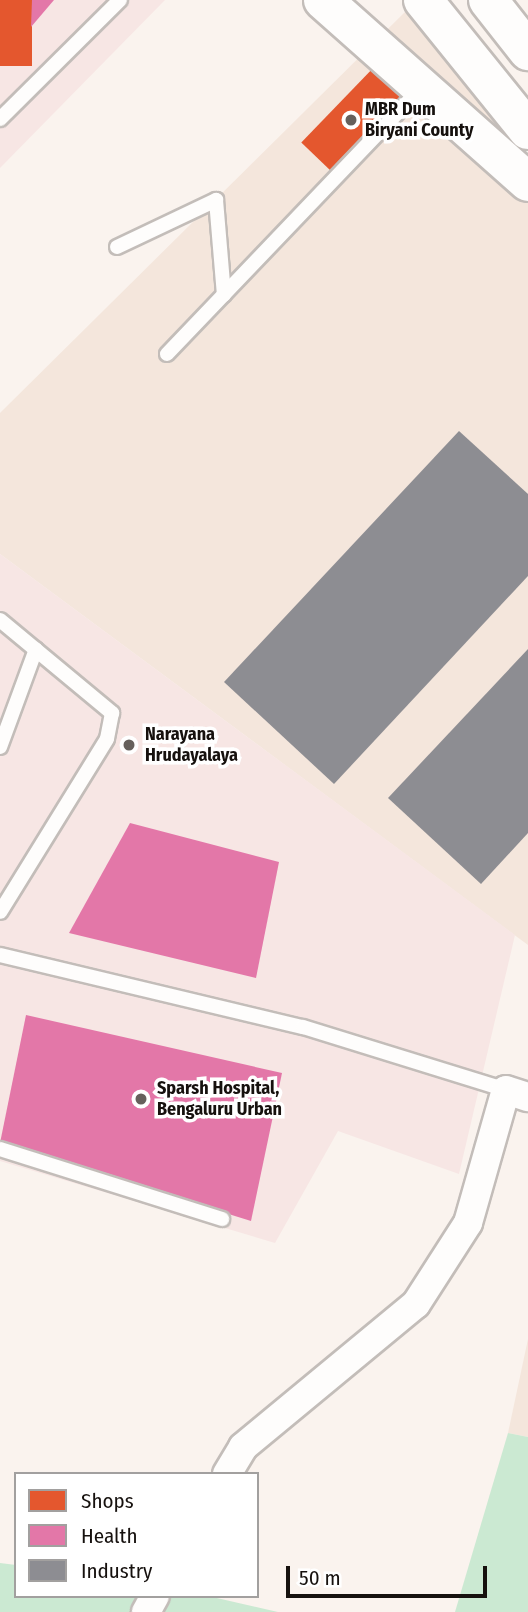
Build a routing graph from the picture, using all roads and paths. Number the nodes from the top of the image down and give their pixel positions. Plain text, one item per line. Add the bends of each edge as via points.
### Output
1 (121, 0) edge
2 (323, 0) edge
3 (423, 0) edge
4 (488, 0) edge
5 (528, 51) edge
6 (419, 90) junction
7 (0, 119) edge
8 (528, 130) edge
9 (528, 182) edge
10 (117, 247) dead end
11 (224, 295) junction
12 (167, 355) dead end
13 (0, 620) edge
14 (36, 649) junction
15 (0, 747) edge
16 (0, 912) edge
17 (0, 955) edge
18 (517, 1093) edge
19 (0, 1149) edge
20 (222, 1220) dead end
21 (228, 1472) edge

1 - 7 lane
2 - 6 main road
3 - 8 main road
4 - 5 main road
6 - 9 main road
6 - 11 lane
10 - 11 lane via 216,200
11 - 12 lane
13 - 14 lane
14 - 15 lane
14 - 16 lane via 107,704 111,728
17 - 18 lane via 303,1027
18 - 21 street via 468,1223 416,1304 243,1447
19 - 20 lane

